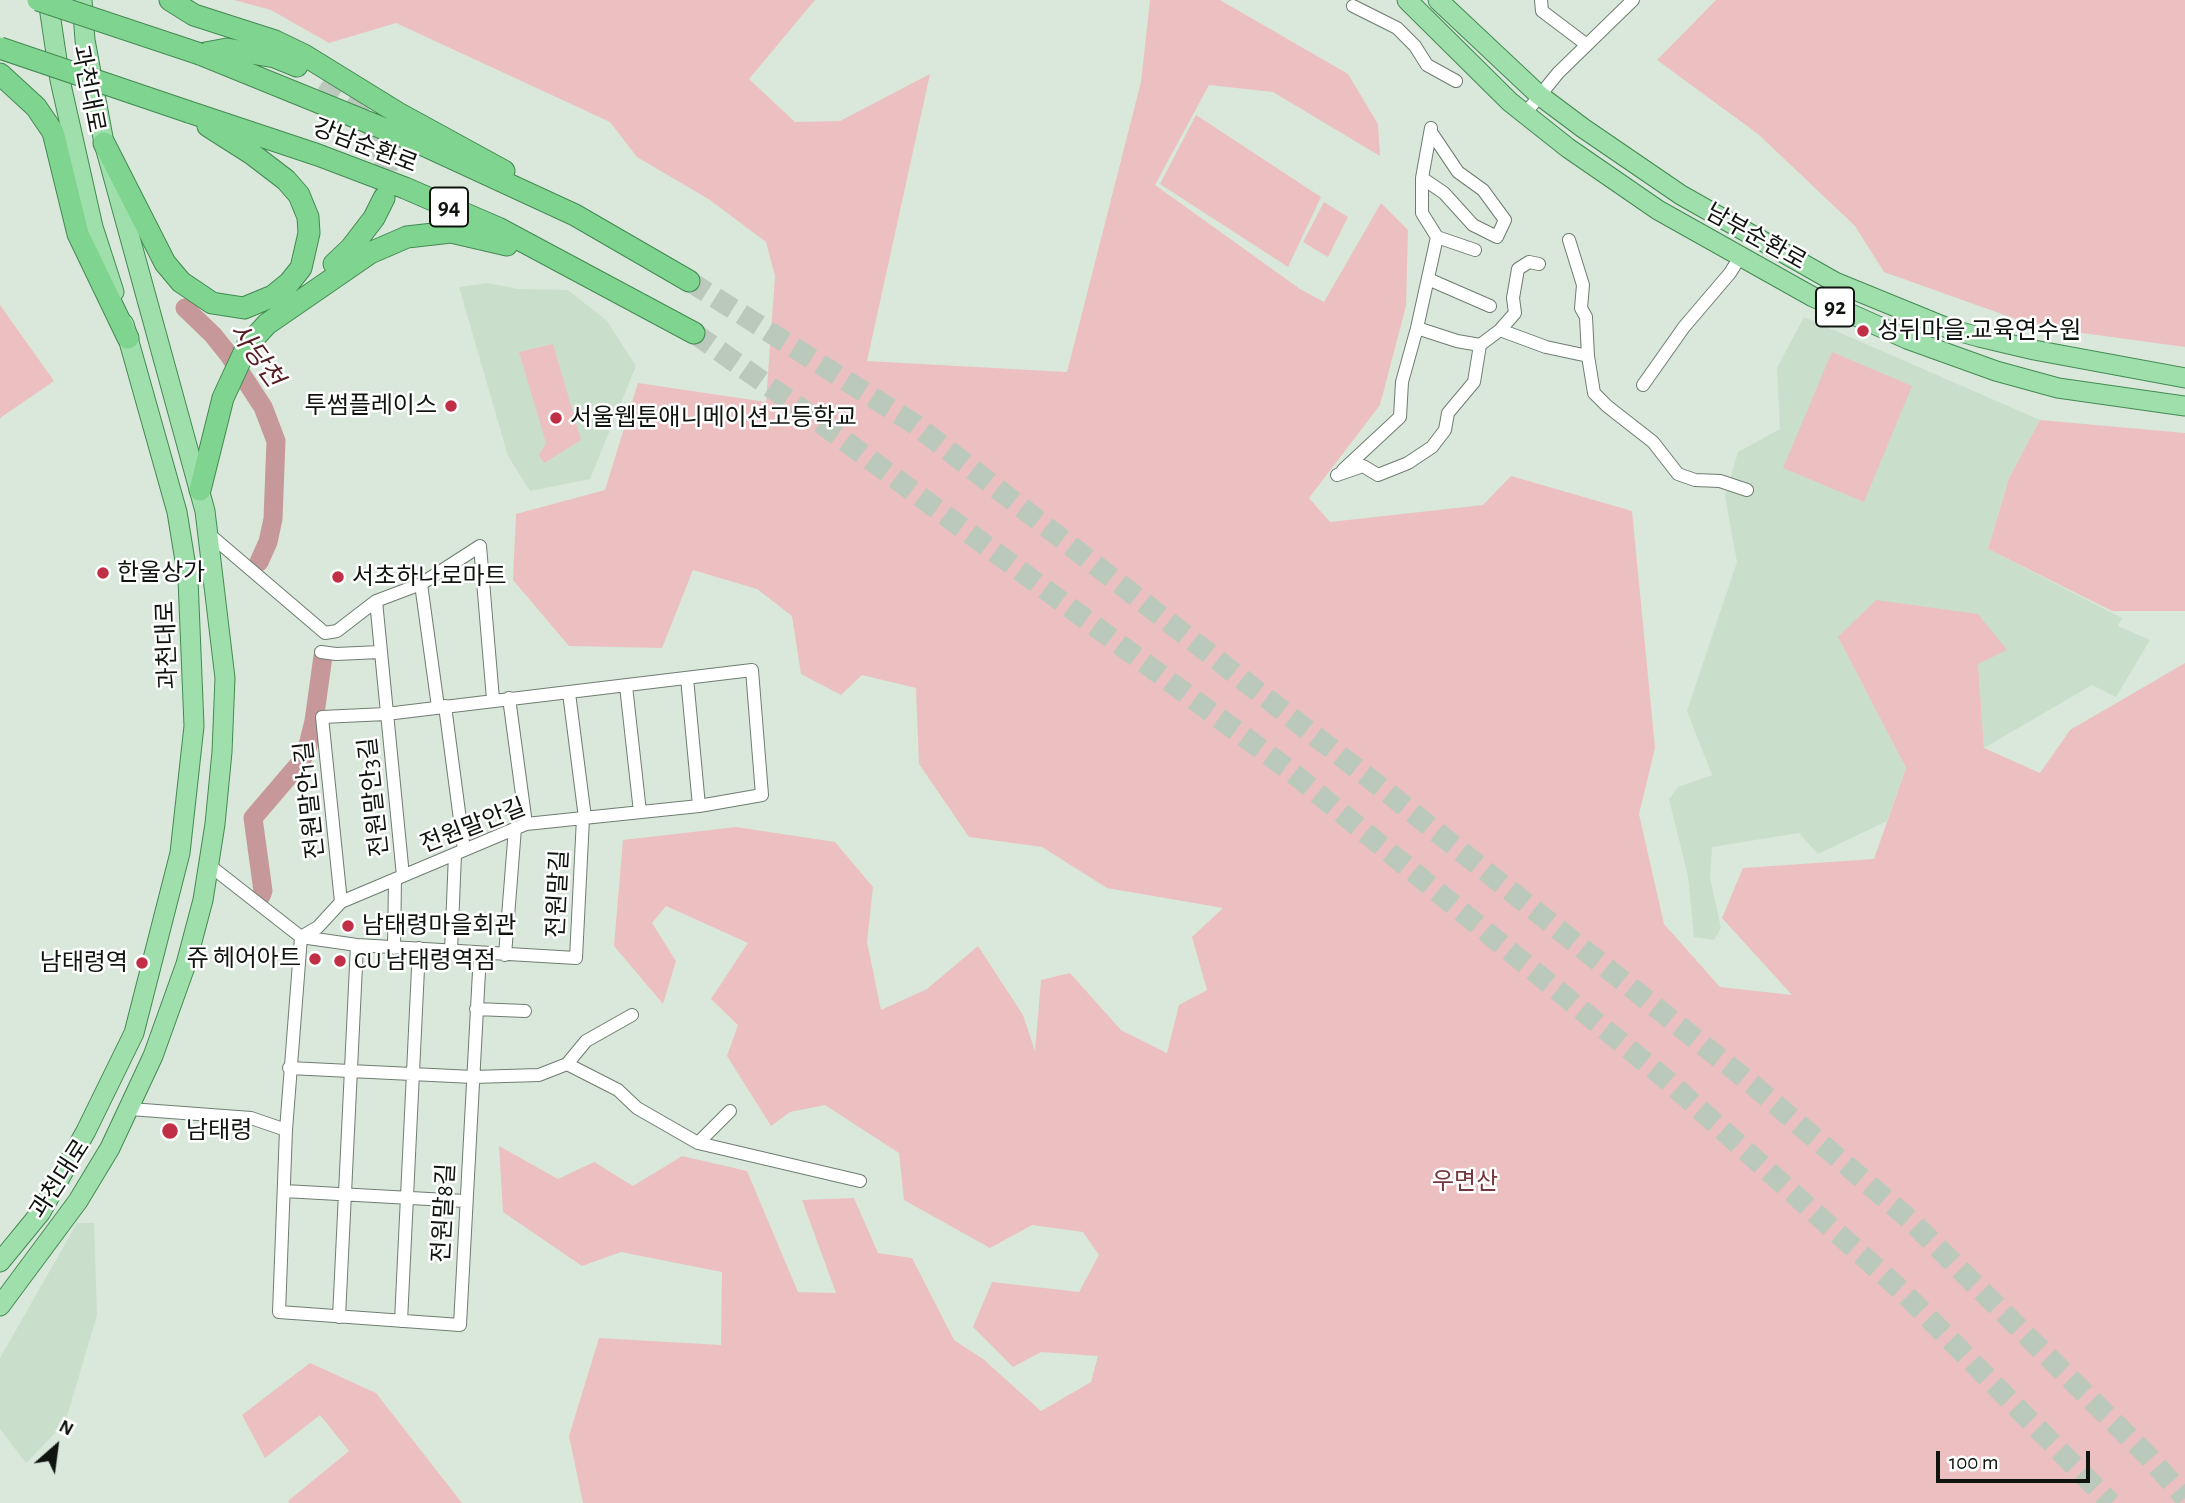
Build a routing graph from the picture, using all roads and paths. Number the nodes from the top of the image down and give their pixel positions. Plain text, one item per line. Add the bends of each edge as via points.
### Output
1 (38, 0) edge
2 (48, 0) edge
3 (82, 0) edge
4 (170, 0) edge
5 (1406, 0) edge
6 (1438, 0) edge
7 (1541, 0) edge
8 (1633, 0) edge
9 (1353, 6) dead end
10 (1587, 45) junction
11 (0, 48) edge
12 (201, 54) junction
13 (0, 74) edge
14 (324, 80) tunnel mouth
15 (1456, 81) dead end
16 (1538, 95) junction
17 (189, 112) junction
18 (1524, 114) junction
19 (104, 143) junction
20 (1422, 178) junction
21 (384, 198) tunnel mouth
22 (575, 215) junction
23 (1437, 237) junction
24 (1569, 240) dead end
25 (1475, 250) dead end
26 (1740, 257) junction
27 (563, 263) junction
28 (1539, 264) dead end
29 (1428, 279) junction
30 (689, 281) tunnel mouth
31 (1490, 306) dead end
32 (267, 324) junction
33 (1417, 328) junction
34 (1500, 330) junction
35 (694, 334) tunnel mouth
36 (128, 338) junction
37 (1480, 345) junction
38 (1588, 356) junction
39 (2185, 378) edge
40 (1643, 385) dead end
41 (2185, 406) edge
42 (1747, 490) dead end
43 (202, 500) junction
44 (177, 512) junction
45 (209, 534) junction
46 (421, 584) junction
47 (376, 601) junction
48 (321, 652) dead end
49 (380, 652) junction
50 (687, 678) junction
51 (625, 685) junction
52 (569, 693) junction
53 (509, 698) junction
54 (493, 699) junction
55 (441, 706) junction
56 (386, 714) junction
57 (762, 795) joint
58 (699, 806) junction
59 (640, 812) junction
60 (584, 818) junction
61 (520, 826) junction
62 (459, 852) junction
63 (180, 853) junction
64 (209, 865) junction
65 (399, 878) junction
66 (341, 902) junction
67 (301, 937) junction
68 (357, 945) junction
69 (394, 948) junction
70 (419, 948) junction
71 (451, 951) junction
72 (480, 953) junction
73 (505, 955) junction
74 (476, 1009) junction
75 (525, 1011) dead end
76 (632, 1015) dead end
77 (567, 1064) junction
78 (289, 1069) junction
79 (351, 1071) junction
80 (413, 1074) junction
81 (473, 1077) junction
82 (130, 1109) junction
83 (730, 1111) dead end
84 (286, 1130) junction
85 (698, 1143) junction
86 (860, 1181) dead end
87 (284, 1191) junction
88 (345, 1194) junction
89 (408, 1198) junction
90 (466, 1201) junction
91 (0, 1262) edge
92 (0, 1306) edge
93 (339, 1317) junction
94 (401, 1321) junction

1 - 12 highway, 강남순환로 / 94, bridge
2 - 36 main road, 과천대로 via 60,80 93,227
3 - 19 main road, 과천대로
4 - 22 highway via 194,15 304,55
5 - 18 main road, 남부순환로 / 92
6 - 16 main road, 남부순환로 / 92
7 - 10 street via 1542,11
8 - 10 street
9 - 15 street via 1397,28 1427,65
10 - 16 street
11 - 17 highway, 강남순환로 / 94, bridge
12 - 14 highway via 227,49 275,57
12 - 22 highway, 강남순환로 / 94 via 409,139
13 - 36 highway via 36,107 53,132 78,234
16 - 18 street
16 - 39 main road, 남부순환로 / 92 via 1681,195 1835,282 1979,337
17 - 19 highway via 286,180 304,208 309,233 301,268 258,304 244,308 212,303 181,282 165,263
17 - 27 highway, 강남순환로 / 94 via 405,188 499,228
18 - 26 main road, 남부순환로 / 92 via 1658,210
19 - 43 main road, 과천대로
20 - 20 street via 1431,128 1458,172 1483,190 1505,220 1497,237 1473,225 1444,193
20 - 23 street via 1422,213
21 - 32 highway via 351,248
22 - 30 highway, 강남순환로 / 94
23 - 25 street
23 - 29 street
24 - 38 street via 1584,285 1581,308 1586,317
26 - 40 street
26 - 41 main road, 남부순환로 / 92 via 1813,297 1939,352 2058,388
27 - 32 highway via 471,235 452,232 407,237 362,258
27 - 35 highway, 강남순환로 / 94
28 - 34 street via 1529,262 1518,269 1515,313
29 - 31 street
29 - 33 street
32 - 43 highway via 247,346 223,398
33 - 37 street
33 - 37 street via 1402,382 1400,417 1338,475 1363,466 1378,475 1432,447 1445,430 1448,413 1474,382
34 - 37 street
34 - 38 street
36 - 44 main road, 과천대로
38 - 42 street via 1594,393 1653,442 1678,474
43 - 44 main road
43 - 45 main road, 과천대로
44 - 63 main road, 과천대로 via 188,579 194,726
45 - 47 street via 325,634 337,631
45 - 64 main road, 과천대로 via 225,678
46 - 47 street
46 - 54 street via 480,546
46 - 55 street
47 - 49 street, 전원말안3길
48 - 49 street
49 - 56 street, 전원말안3길
50 - 51 street, 전원말안3길
50 - 57 street, 전원말안3길 via 752,670
50 - 58 street
51 - 52 street, 전원말안3길
51 - 59 street
52 - 53 street, 전원말안3길
52 - 60 street
53 - 54 street, 전원말안3길
53 - 61 street
54 - 55 street, 전원말안3길
55 - 56 street, 전원말안3길
55 - 62 street
56 - 65 street, 전원말안3길
56 - 66 street, 전원말안1길 via 322,716
57 - 58 street, 전원말안길
58 - 59 street, 전원말안길
59 - 60 street, 전원말안길
60 - 61 street, 전원말안길
60 - 73 street, 전원말길 via 576,958
61 - 62 street, 전원말안길
61 - 73 street
62 - 65 street, 전원말안길
62 - 71 street
63 - 64 main road
63 - 91 main road, 과천대로 via 134,1033 41,1212
64 - 67 street, 전원말길
64 - 82 main road, 과천대로 via 186,964
65 - 66 street, 전원말안길
65 - 69 street, 전원말안3길
66 - 67 street, 전원말안길
67 - 68 street, 전원말길
67 - 78 street
68 - 69 street, 전원말길
68 - 79 street
69 - 70 street, 전원말길
70 - 71 street, 전원말길
70 - 80 street
71 - 72 street, 전원말길
72 - 73 street, 전원말길
72 - 74 street, 전원말8길
74 - 75 street
74 - 81 street, 전원말8길
76 - 77 street via 586,1041
77 - 81 street via 539,1075
77 - 85 street via 618,1090 637,1108
78 - 79 street
78 - 84 street
79 - 80 street
79 - 88 street
80 - 81 street
80 - 89 street
81 - 90 street, 전원말8길
82 - 84 street via 250,1118
82 - 92 main road, 과천대로 via 78,1201
83 - 85 street
84 - 87 street
85 - 86 street
87 - 88 street
87 - 93 street via 279,1312
88 - 89 street
88 - 93 street
89 - 90 street
89 - 94 street
90 - 94 street, 전원말8길 via 460,1325
93 - 94 street

